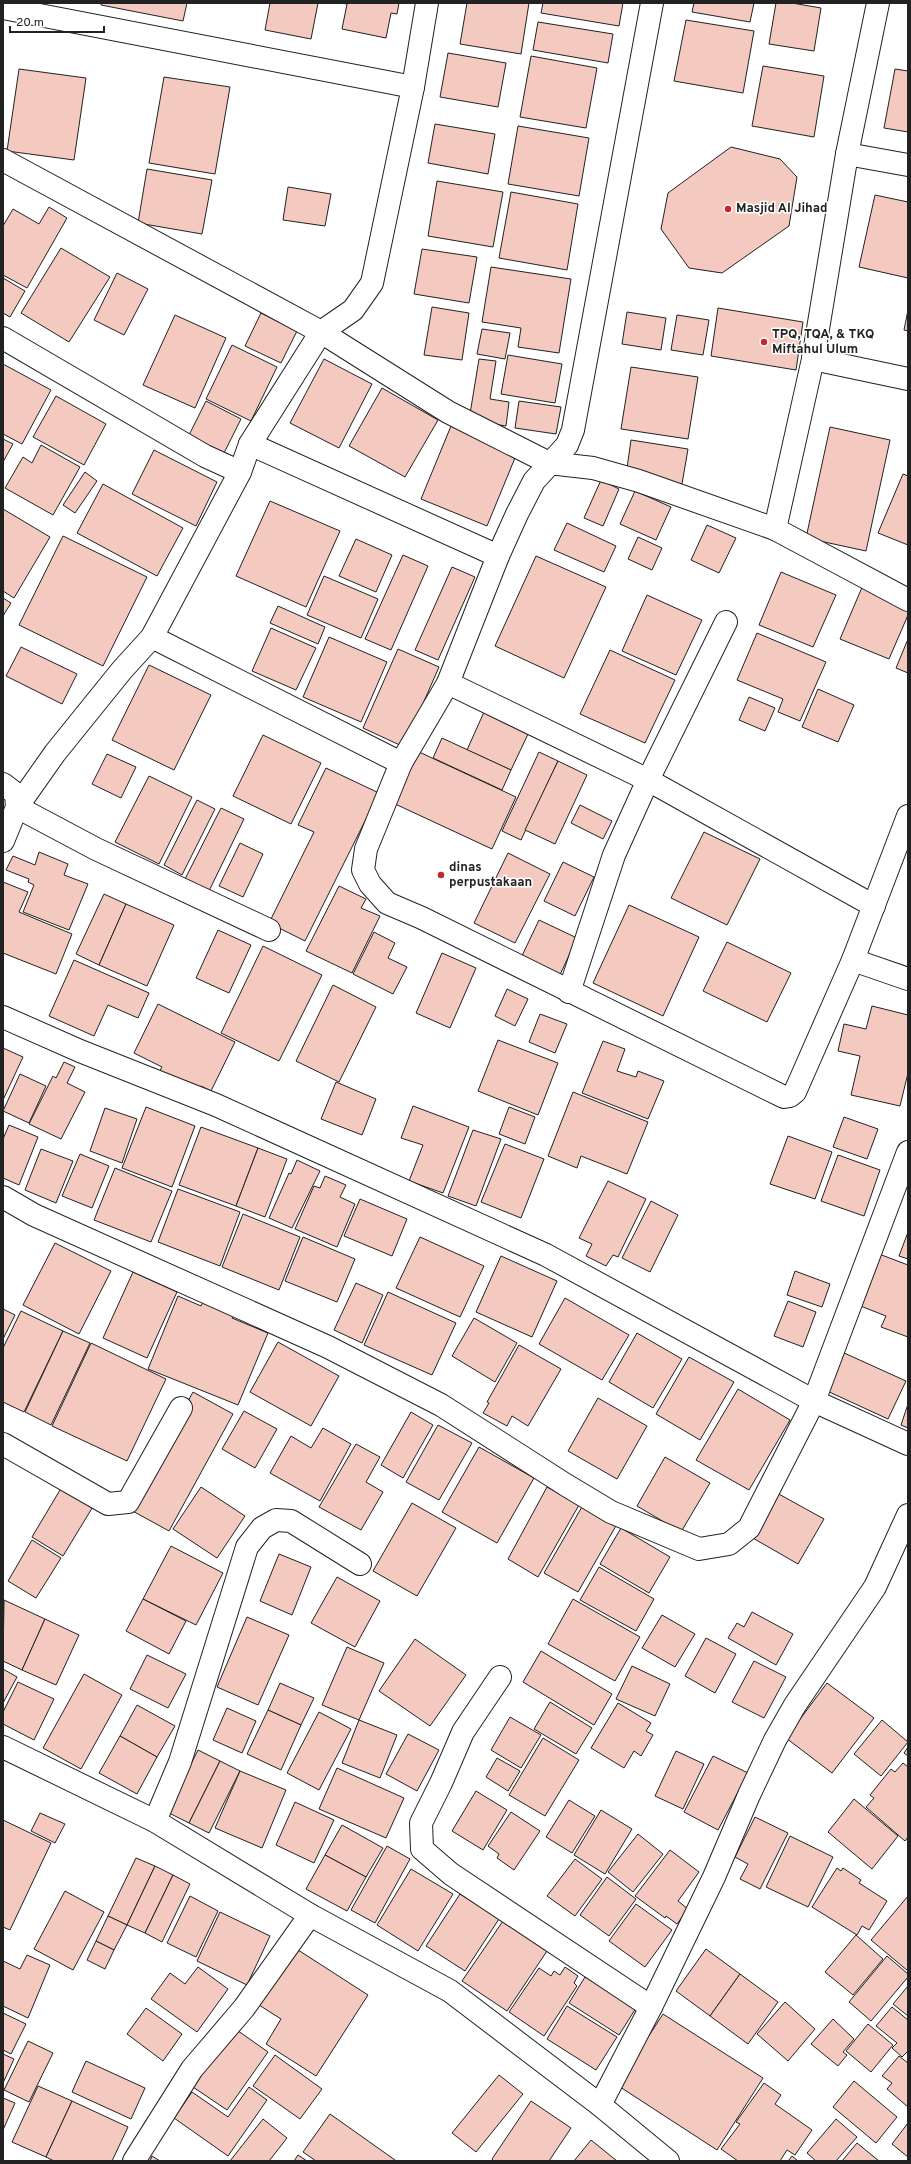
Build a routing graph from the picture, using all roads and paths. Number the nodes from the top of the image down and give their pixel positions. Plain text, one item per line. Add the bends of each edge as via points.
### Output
1 (427, 3) edge
2 (652, 3) edge
3 (878, 3) edge
4 (3, 8) edge
5 (413, 86) junction
6 (847, 154) junction
7 (3, 160) edge
8 (908, 166) edge
9 (321, 332) junction
10 (3, 338) edge
11 (813, 359) junction
12 (908, 379) edge
13 (250, 444) junction
14 (549, 462) junction
15 (240, 472) junction
16 (775, 529) junction
17 (498, 556) junction
18 (908, 600) edge
19 (726, 622) dead end
20 (152, 637) junction
21 (448, 683) junction
22 (401, 763) junction
23 (648, 780) junction
24 (3, 784) edge
25 (17, 807) junction
26 (908, 816) edge
27 (3, 841) edge
28 (874, 906) junction
29 (269, 930) dead end
30 (853, 960) junction
31 (908, 978) edge
32 (569, 992) junction
33 (3, 1017) edge
34 (908, 1152) edge
35 (3, 1197) edge
36 (814, 1402) junction
37 (181, 1408) dead end
38 (3, 1444) edge
39 (908, 1444) edge
40 (908, 1515) edge
41 (360, 1564) dead end
42 (500, 1677) dead end
43 (3, 1748) edge
44 (155, 1821) junction
45 (310, 1915) junction
46 (651, 2007) junction
47 (600, 2105) junction
48 (134, 2161) edge
49 (668, 2161) edge

1 - 5 street
2 - 14 street via 573,430 567,445
3 - 6 street
4 - 5 street
5 - 9 street via 372,283 354,310
6 - 8 street
6 - 11 street
7 - 9 street
9 - 13 street
9 - 14 street via 448,412
10 - 15 street via 205,456
11 - 12 street
11 - 16 street
13 - 15 street
13 - 17 street
14 - 16 street via 593,468 639,481
14 - 17 street via 534,481 516,514
15 - 20 street
16 - 18 street
17 - 21 street
19 - 23 street
20 - 22 street
20 - 25 street via 55,753
21 - 22 street
21 - 23 street
22 - 32 street via 366,849 363,870 370,884 387,903
23 - 28 street
23 - 32 street via 614,854
24 - 25 street via 16,794
25 - 27 street
25 - 29 street via 96,849
26 - 28 street
28 - 30 street
30 - 31 street
30 - 32 street via 795,1092 784,1097
33 - 36 street via 80,1051 216,1105 546,1255
34 - 36 street
35 - 36 street via 34,1215 328,1347 441,1405 611,1512 699,1549 729,1544 749,1528
36 - 39 street
37 - 38 street via 128,1502 108,1504
40 - 46 street via 875,1587 795,1705 775,1740 714,1878
41 - 44 street via 290,1521 276,1520 262,1528 247,1547 180,1762
42 - 46 street via 463,1732 421,1822 422,1849 451,1874
43 - 44 street
44 - 45 street
45 - 47 street via 450,1991
45 - 48 street via 244,2008 192,2069
46 - 47 street
47 - 49 street

